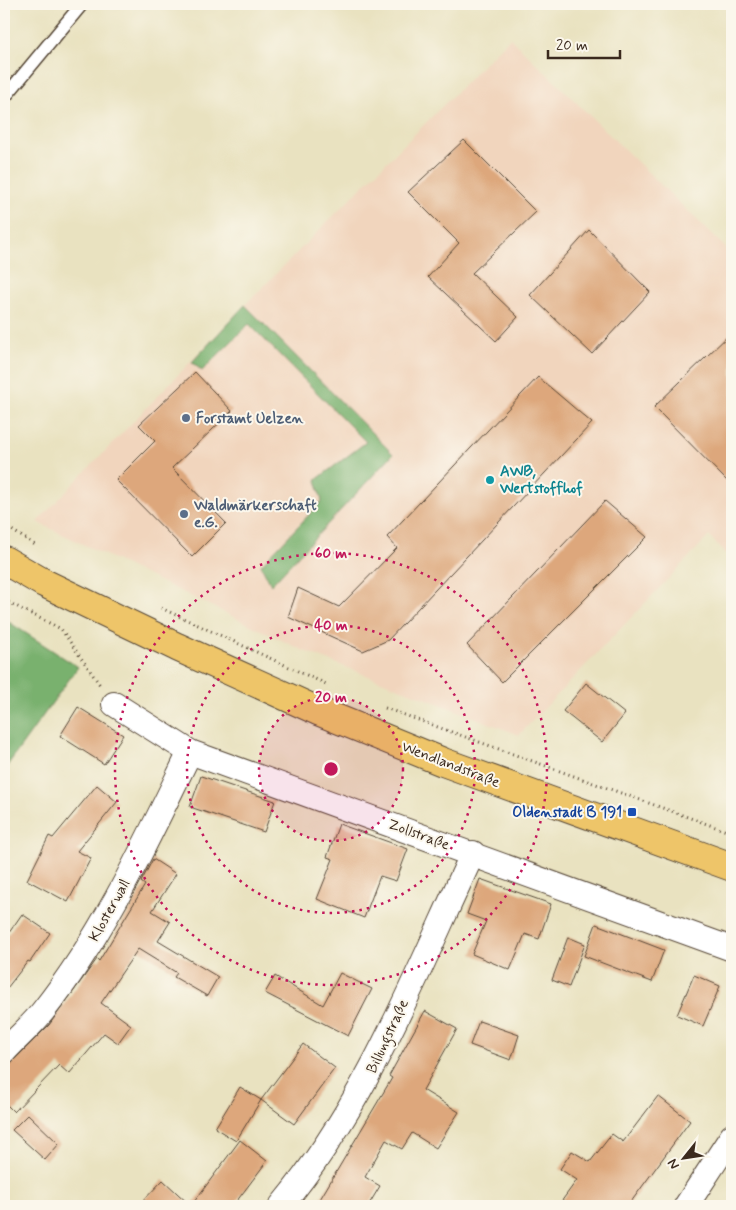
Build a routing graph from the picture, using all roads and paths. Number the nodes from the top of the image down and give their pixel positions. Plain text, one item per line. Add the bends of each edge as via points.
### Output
1 (82, 4) edge
2 (4, 98) edge
3 (4, 526) edge
4 (37, 547) dead end
5 (4, 560) edge
6 (4, 600) edge
7 (159, 607) dead end
8 (329, 685) dead end
9 (114, 704) joint
10 (384, 708) dead end
11 (190, 752) junction
12 (732, 833) edge
13 (473, 853) junction
14 (732, 867) edge
15 (732, 949) edge
16 (4, 1052) edge
17 (732, 1136) edge
18 (280, 1206) edge
19 (686, 1206) edge

1 - 2 lane
3 - 4 path
5 - 14 main road, Wendlandstraße via 176,647 318,711 443,762
6 - 9 path via 60,629
7 - 8 path
9 - 11 street, Zollstraße
10 - 12 path
11 - 13 street, Zollstraße
11 - 16 street, Klosterwall via 142,851 86,951 43,1012
13 - 15 street, Zollstraße
13 - 18 street, Billungstraße via 368,1077 307,1174
17 - 19 street

